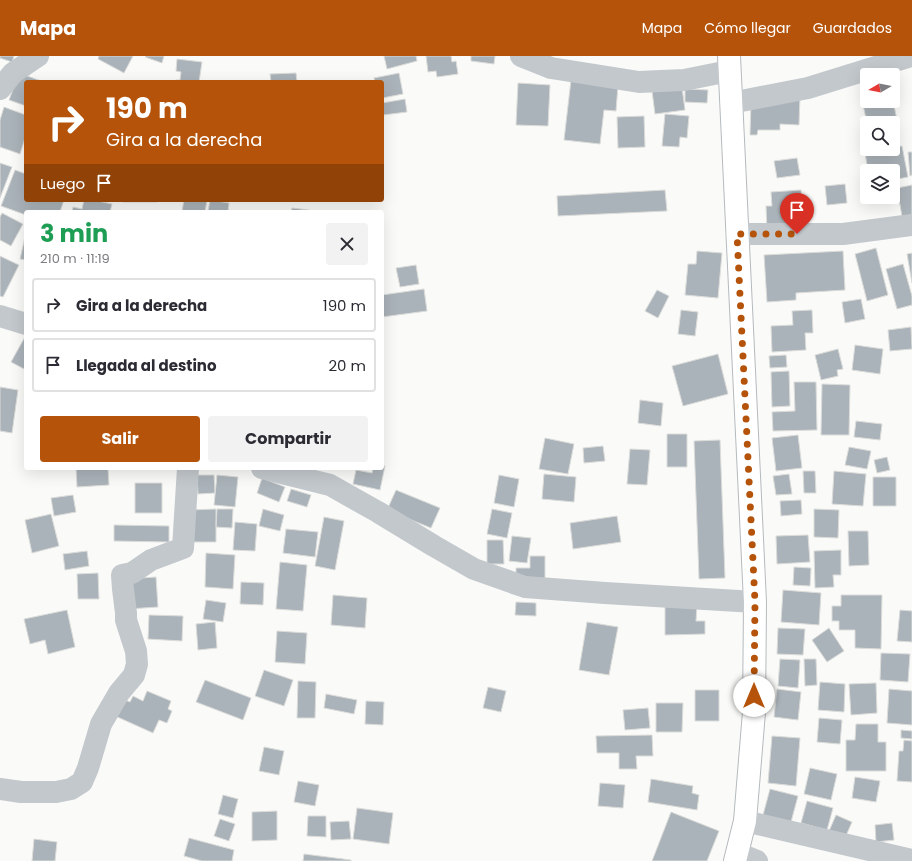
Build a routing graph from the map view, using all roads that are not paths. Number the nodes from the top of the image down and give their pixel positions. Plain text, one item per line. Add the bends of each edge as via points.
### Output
1 (38, 56) edge
2 (521, 56) edge
3 (911, 56) edge
4 (729, 63) edge
5 (0, 89) edge
6 (730, 103) junction
7 (912, 225) edge
8 (737, 234) junction
9 (0, 316) edge
10 (24, 323) edge
11 (188, 470) edge
12 (270, 470) edge
13 (755, 602) junction
14 (0, 789) edge
15 (745, 821) junction
16 (736, 857) edge
17 (912, 860) edge
18 (757, 861) edge

1 - 5 street via 12,73
2 - 4 street via 551,68 639,82 684,80
3 - 6 street via 808,88
4 - 6 main road
6 - 8 main road
7 - 8 street via 843,234
8 - 13 main road
9 - 10 street
11 - 14 street via 183,548 151,560 132,573 122,575 126,620 136,651 137,664 134,675 119,693 101,724 82,782 71,789 56,792
12 - 13 street via 330,484 474,569 525,587
13 - 15 main road via 754,712
15 - 16 main road
15 - 17 street
16 - 18 street

